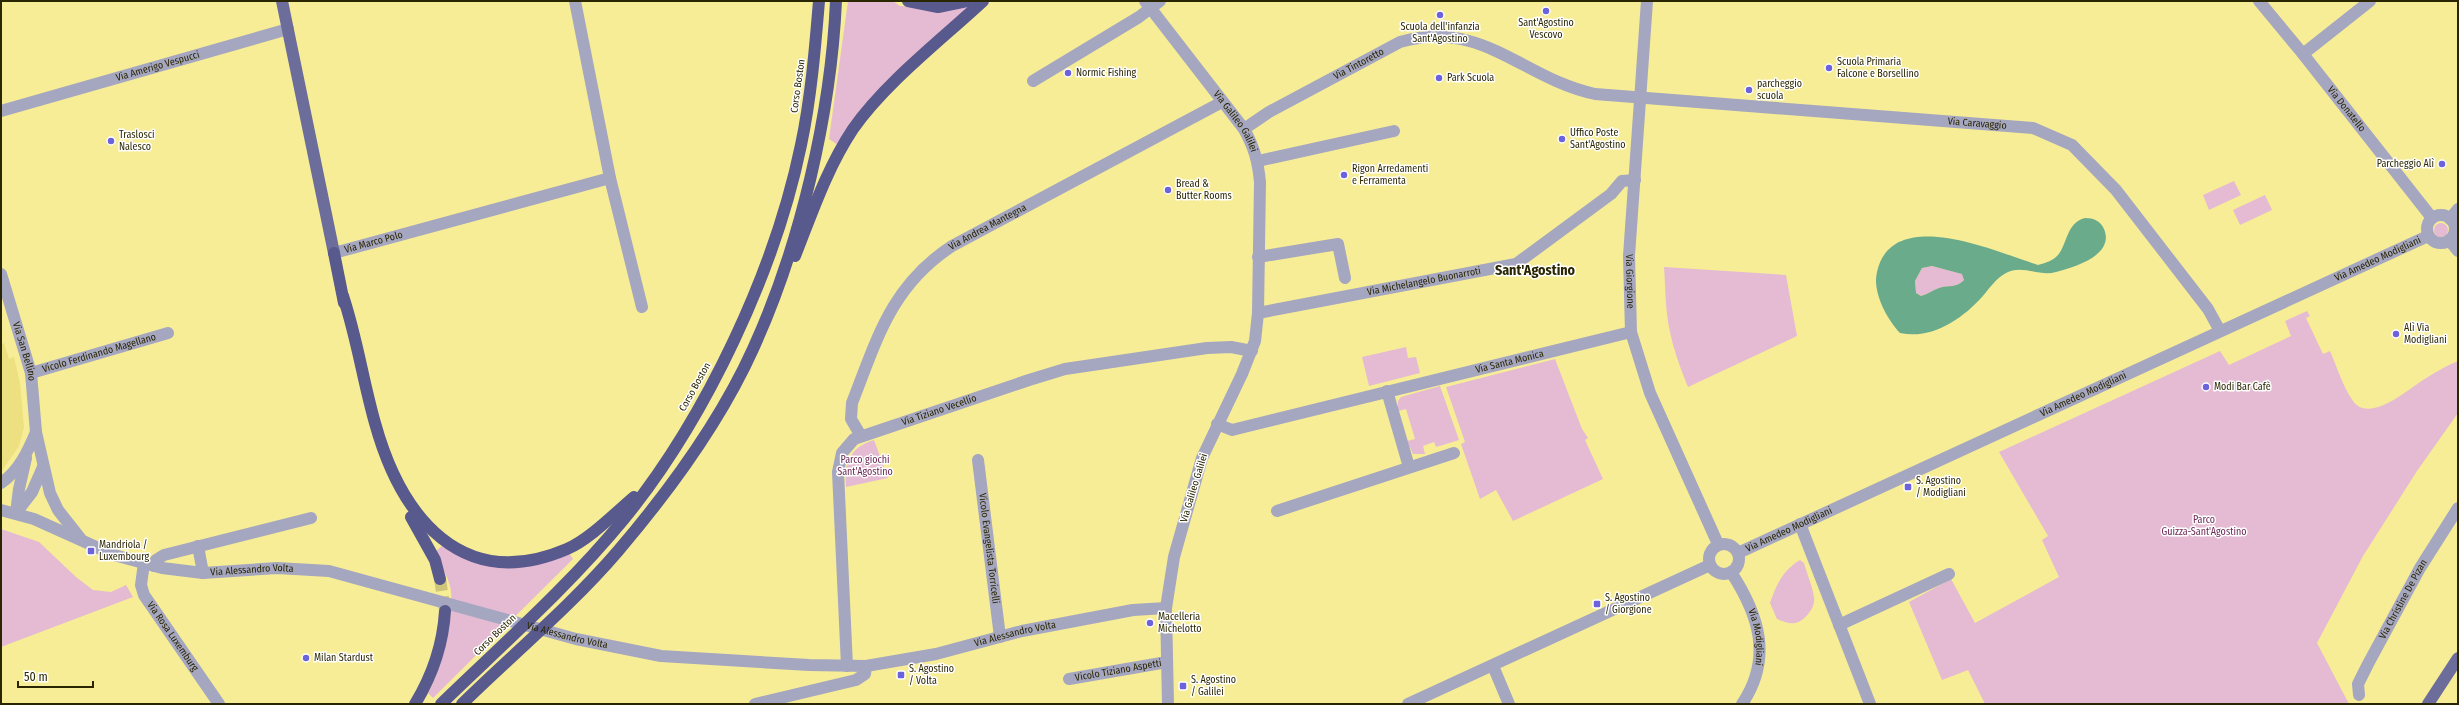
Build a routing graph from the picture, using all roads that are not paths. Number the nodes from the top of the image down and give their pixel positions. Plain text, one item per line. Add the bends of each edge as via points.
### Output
1 (282, 1) edge
2 (575, 1) edge
3 (819, 1) edge
4 (836, 1) edge
5 (908, 1) edge
6 (967, 1) edge
7 (983, 1) edge
8 (1160, 1) edge
9 (1647, 1) edge
10 (2259, 1) edge
11 (2370, 1) edge
12 (1148, 5) edge
13 (288, 29) junction
14 (2303, 54) junction
15 (1033, 81) dead end
16 (1641, 99) junction
17 (1222, 102) junction
18 (1, 111) edge
19 (1244, 129) junction
20 (1394, 131) dead end
21 (1258, 161) junction
22 (610, 178) junction
23 (1635, 180) junction
24 (2454, 214) edge
25 (2432, 218) junction
26 (2428, 236) junction
27 (2450, 240) junction
28 (2458, 251) edge
29 (334, 253) junction
30 (1258, 257) junction
31 (1, 274) edge
32 (1345, 278) dead end
33 (343, 296) junction
34 (642, 307) dead end
35 (1258, 313) junction
36 (2220, 331) junction
37 (1631, 332) junction
38 (168, 333) dead end
39 (753, 348) junction
40 (1252, 352) junction
41 (31, 374) junction
42 (1387, 391) junction
43 (1217, 424) junction
44 (36, 432) junction
45 (861, 436) junction
46 (27, 453) junction
47 (1454, 453) dead end
48 (978, 460) dead end
49 (43, 467) junction
50 (1409, 467) junction
51 (1, 483) edge
52 (651, 483) junction
53 (2458, 508) edge
54 (1, 510) edge
55 (1277, 511) dead end
56 (16, 513) junction
57 (311, 518) dead end
58 (1800, 524) junction
59 (85, 543) junction
60 (1718, 544) junction
61 (198, 546) junction
62 (1738, 553) junction
63 (149, 564) junction
64 (1710, 565) junction
65 (1731, 572) junction
66 (203, 573) junction
67 (1949, 574) dead end
68 (440, 579) tunnel mouth
69 (1166, 608) junction
70 (444, 611) tunnel mouth
71 (1839, 625) junction
72 (1000, 637) junction
73 (2458, 658) edge
74 (1167, 662) junction
75 (847, 666) junction
76 (866, 666) junction
77 (1493, 666) junction
78 (1069, 679) dead end
79 (2359, 695) dead end
80 (778, 701) edge
81 (219, 704) edge
82 (415, 704) edge
83 (441, 704) edge
84 (462, 704) edge
85 (755, 704) edge
86 (1168, 704) edge
87 (1408, 704) edge
88 (1509, 704) edge
89 (1742, 704) edge
90 (1870, 704) edge
91 (2428, 704) edge

1 - 13 main road
2 - 22 street
3 - 52 highway, Corso Boston via 802,144 781,221 759,283 731,347 693,416
4 - 39 highway via 834,51 816,152 792,244
5 - 6 highway via 938,7
7 - 39 highway via 889,87 853,129 830,169 777,303
8 - 12 street
9 - 16 street, Via Giorgione
10 - 14 street, Via Donatello
11 - 14 street
12 - 15 street
12 - 17 street, Via Galileo Galilei
13 - 18 street, Via Amerigo Vespucci
13 - 29 main road, Via Marco Polo
14 - 25 street, Via Donatello
16 - 19 street, Via Tintoretto via 1574,89 1470,40 1418,37 1400,42 1270,112
16 - 23 street, Via Giorgione
16 - 36 street, Via Caravaggio via 2009,125 2034,128 2052,134 2072,145 2116,190 2208,309
17 - 19 street, Via Galileo Galilei
17 - 45 street, Via Andrea Mantegna via 952,246 923,268 890,310 852,403 851,419
19 - 21 street, Via Galileo Galilei
20 - 21 street
21 - 30 street, Via Galileo Galilei
22 - 29 street, Via Marco Polo
22 - 34 street
23 - 35 street, Via Michelangelo Buonarroti via 1622,182 1611,194 1516,264
23 - 37 street, Via Giorgione via 1629,256
24 - 25 street
24 - 27 street via 2454,232
25 - 26 street via 2427,226
26 - 27 street via 2438,243
26 - 36 street, Via Amedeo Modigliani
27 - 28 street
29 - 33 highway
30 - 32 street via 1338,244
30 - 35 street, Via Galileo Galilei
31 - 41 street, Via San Bellino
33 - 52 highway via 355,332 375,423 394,473 425,525 457,550 474,558 493,562 529,562 568,549 597,529
33 - 68 highway via 348,335 372,436 388,478 435,560
35 - 40 street, Via Galileo Galilei
36 - 58 street, Via Amedeo Modigliani
37 - 42 street, Via Santa Monica
37 - 60 street, Via Giorgione via 1650,393
38 - 41 street, Vicolo Ferdinando Magellano
39 - 84 highway via 714,421 651,511 612,558
40 - 43 street, Via Galileo Galilei
40 - 45 street, Via Tiziano Vecellio via 1231,347 1207,348 1065,369
41 - 44 street, Via San Bellino
42 - 43 street, Via Santa Monica via 1232,430
42 - 50 street
43 - 69 street, Via Galileo Galilei via 1194,479 1174,557
44 - 46 street, Via San Bellino
44 - 49 street, Via San Bellino
45 - 75 street, Via Tiziano Vecellio via 845,447 839,460 838,472
46 - 51 street, Via San Bellino
46 - 56 street, Via San Bellino
47 - 50 street
48 - 72 street, Vicolo Evangelista Torricelli
49 - 56 street via 32,492
49 - 59 street, Via San Bellino via 58,510
50 - 55 street
52 - 83 highway, Corso Boston via 598,549
53 - 79 street, Via Christine De Pizan via 2420,568 2368,664 2358,684
54 - 56 street
56 - 59 street
57 - 61 street
58 - 62 street, Via Amedeo Modigliani
58 - 71 street
59 - 63 street, Via Alessandro Volta via 114,555
60 - 62 street, Via Amedeo Modigliani via 1730,545
60 - 64 street via 1710,551
61 - 63 street via 164,556
61 - 66 street, Via Alessandro Volta
62 - 65 street, Via Amedeo Modigliani via 1738,564
63 - 66 street, Via Alessandro Volta
63 - 81 street, Via Rosa Luxemburg via 141,585 144,595
64 - 65 street via 1720,573
64 - 77 street
65 - 89 street, Via Modigliani via 1754,618 1760,641 1758,674
66 - 75 street, Via Alessandro Volta via 277,568 329,571 576,639 661,656
67 - 71 street
69 - 72 street, Via Alessandro Volta via 1133,610
69 - 74 street, Via Galileo Galilei
70 - 82 highway via 444,627 434,666
71 - 90 street
72 - 76 street, Via Alessandro Volta via 930,655
73 - 91 main road
74 - 78 street, Vicolo Tiziano Aspetti
74 - 86 street, Via Galileo Galilei
75 - 76 street, Via Alessandro Volta
76 - 80 street via 865,674 856,680
77 - 87 street
77 - 88 street
80 - 85 street

